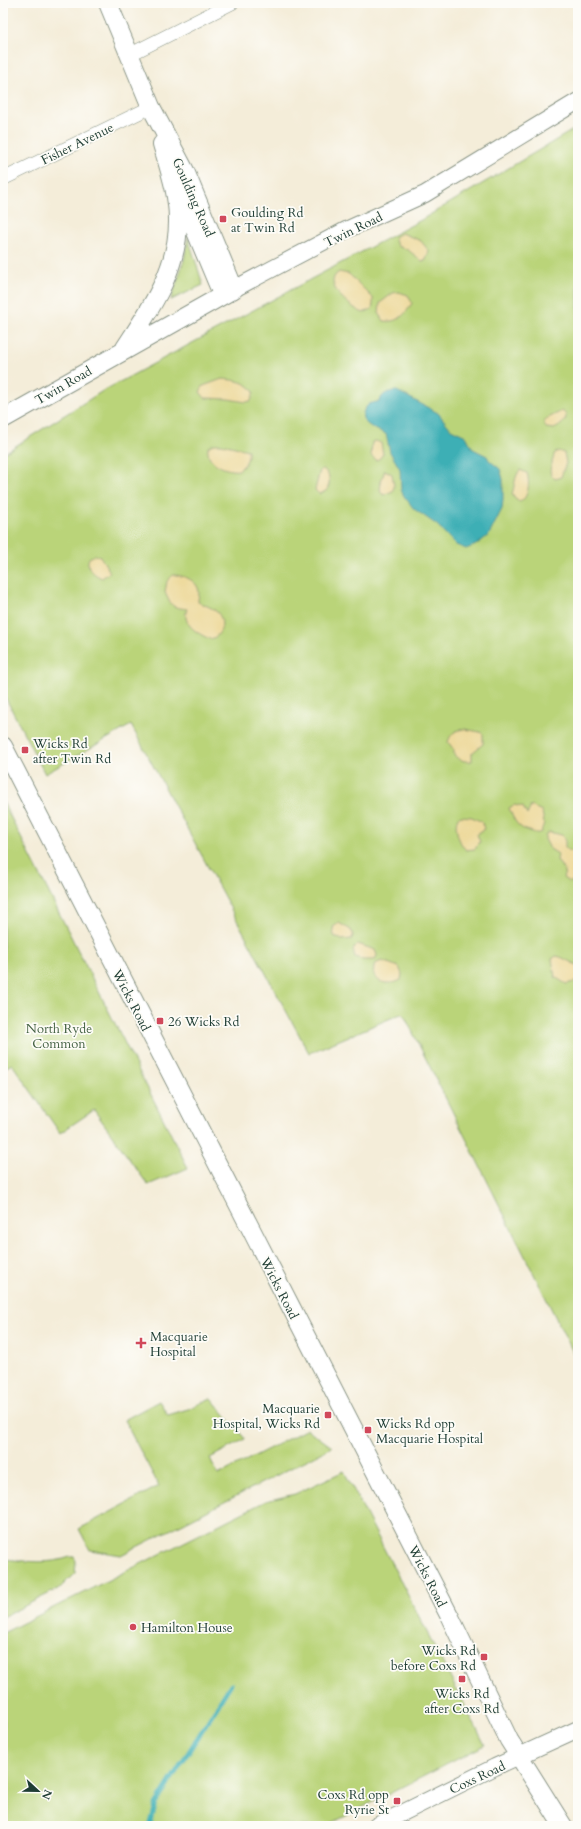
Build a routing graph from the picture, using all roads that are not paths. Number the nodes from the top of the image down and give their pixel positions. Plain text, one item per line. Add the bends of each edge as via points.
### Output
1 (108, 3) edge
2 (232, 3) edge
3 (129, 55) junction
4 (578, 101) edge
5 (151, 107) junction
6 (172, 178) junction
7 (3, 179) edge
8 (171, 266) joint
9 (228, 292) junction
10 (124, 350) junction
11 (3, 419) edge
12 (3, 746) edge
13 (578, 1729) edge
14 (520, 1757) junction
15 (376, 1826) edge
16 (563, 1826) edge

1 - 3 main road, Goulding Road
2 - 3 street
3 - 5 main road, Goulding Road
4 - 9 street, Twin Road via 425,194 346,230
5 - 6 main road, Goulding Road
5 - 7 street, Fisher Avenue
5 - 9 main road, Goulding Road via 185,171
6 - 8 main road, Goulding Road via 178,218
6 - 9 main road
8 - 10 main road, Twin Road via 154,303
9 - 10 main road, Twin Road
10 - 11 main road, Twin Road
12 - 14 main road, Wicks Road
13 - 14 street, Coxs Road
14 - 15 street, Coxs Road
14 - 16 main road, Wicks Road

